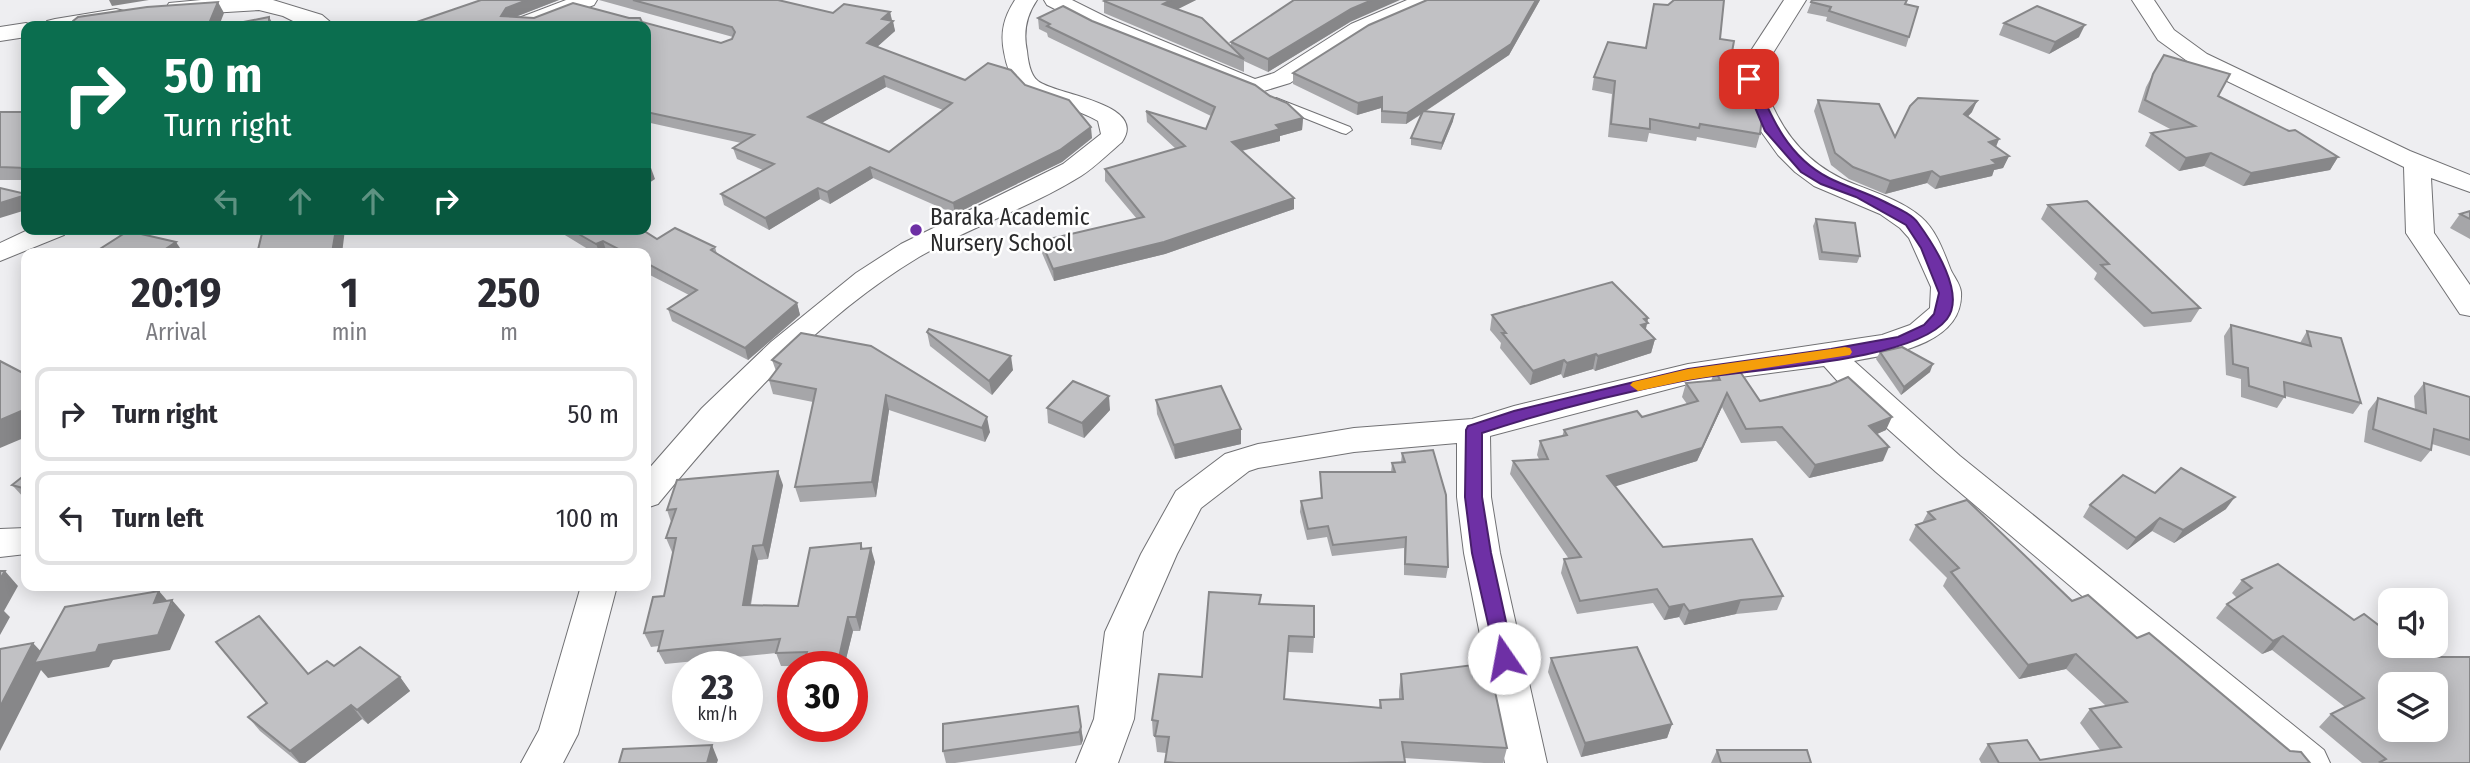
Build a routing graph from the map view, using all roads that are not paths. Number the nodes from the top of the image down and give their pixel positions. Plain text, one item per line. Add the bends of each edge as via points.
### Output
1 (1026, 0) edge
2 (1055, 0) edge
3 (1425, 0) edge
4 (1795, 0) edge
5 (2143, 0) edge
6 (587, 5) edge
7 (83, 21) edge
8 (316, 21) edge
9 (535, 21) edge
10 (21, 31) edge
11 (0, 34) edge
12 (1254, 87) junction
13 (1346, 130) dead end
14 (2417, 164) junction
15 (2470, 184) edge
16 (40, 235) edge
17 (0, 253) edge
18 (2470, 307) edge
19 (1831, 355) junction
20 (1474, 430) junction
21 (651, 489) edge
22 (21, 541) edge
23 (0, 543) edge
24 (597, 591) edge
25 (542, 763) edge
26 (1097, 763) edge
27 (1526, 763) edge
28 (2309, 763) edge

1 - 21 street via 1012,32 1028,86 1043,95 1104,112 1113,120 1113,137 1072,170 911,250 866,279 782,349 713,416
2 - 12 street
3 - 12 street via 1359,29 1282,78
4 - 19 street via 1749,79 1771,131 1806,170 1911,223 1928,248 1947,293 1942,315 1930,328 1902,341
5 - 14 street via 2155,23 2202,64
6 - 9 street
7 - 8 street via 146,10 259,3
10 - 11 street
12 - 13 lane via 1275,102
14 - 15 street
14 - 18 street via 2420,233
16 - 17 street
19 - 20 street via 1688,374
19 - 28 street via 1948,464
20 - 26 street via 1354,440 1258,456 1237,462 1188,500 1124,632 1114,719
20 - 27 street via 1474,497 1482,553
22 - 23 street
24 - 25 street via 558,734

